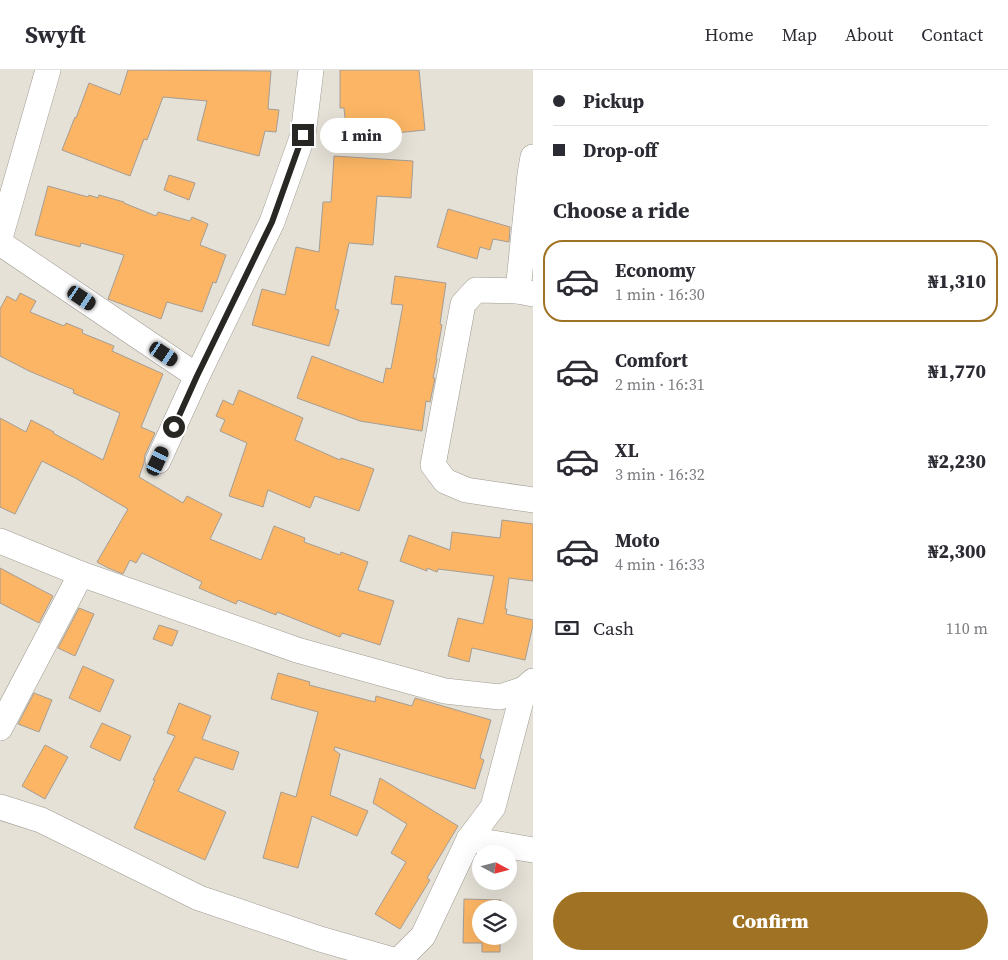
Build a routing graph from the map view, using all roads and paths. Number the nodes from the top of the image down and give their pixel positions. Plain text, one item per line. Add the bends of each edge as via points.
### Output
1 (48, 70) edge
2 (311, 70) edge
3 (533, 157) edge
4 (0, 238) edge
5 (0, 242) edge
6 (525, 292) edge
7 (197, 376) junction
8 (158, 461) dead end
9 (533, 500) edge
10 (0, 542) edge
11 (81, 574) junction
12 (529, 685) edge
13 (0, 728) edge
14 (0, 807) edge
15 (469, 839) junction
16 (533, 850) edge
17 (393, 960) edge
18 (399, 960) edge

1 - 4 street
2 - 7 street via 303,135 272,222
3 - 6 street
5 - 7 street
6 - 9 street via 476,290 463,304 433,465 445,481 466,490
7 - 8 street
10 - 11 street
11 - 12 street via 297,650 445,691 500,697
11 - 13 street
12 - 15 street via 493,807
14 - 17 street via 41,820 199,898
15 - 16 street
15 - 18 street via 423,936

